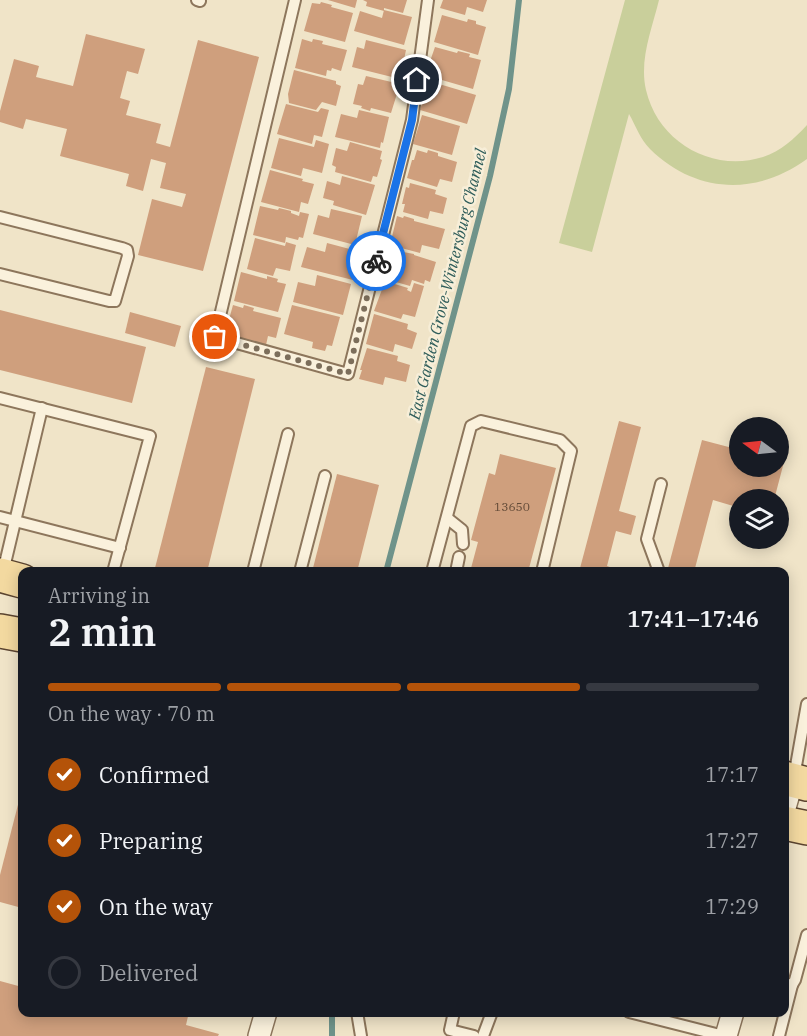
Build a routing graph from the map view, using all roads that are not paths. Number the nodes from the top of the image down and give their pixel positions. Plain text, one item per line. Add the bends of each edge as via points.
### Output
1 (295, 0) edge
2 (428, 0) edge
3 (0, 217) edge
4 (0, 274) edge
5 (0, 398) edge
6 (42, 408) junction
7 (288, 434) dead end
8 (325, 476) dead end
9 (661, 484) dead end
10 (0, 517) edge
11 (447, 518) junction
12 (15, 521) junction
13 (463, 544) dead end
14 (120, 548) junction
15 (459, 558) dead end
16 (114, 567) edge
17 (254, 567) edge
18 (301, 567) edge
19 (433, 567) edge
20 (457, 567) edge
21 (543, 567) edge
22 (657, 567) edge
23 (8, 577) edge
24 (807, 704) edge
25 (795, 781) edge
26 (789, 797) edge
27 (789, 824) edge
28 (807, 828) edge
29 (807, 935) edge
30 (789, 983) edge
31 (265, 1017) edge
32 (358, 1017) edge
33 (453, 1017) edge
34 (490, 1017) edge
35 (648, 1017) edge
36 (731, 1017) edge
37 (782, 1017) edge
38 (455, 1034) edge
39 (259, 1036) edge
40 (361, 1036) edge
41 (474, 1036) edge
42 (483, 1036) edge
43 (725, 1036) edge
44 (779, 1036) edge

1 - 2 lane via 215,337 348,374 412,120
3 - 4 lane via 122,248 128,256 114,301
5 - 6 lane
6 - 12 lane
6 - 14 lane via 150,436
7 - 17 lane
8 - 18 lane
9 - 22 lane via 647,539
10 - 12 lane
11 - 13 lane via 462,530
11 - 19 lane
11 - 21 lane via 471,426 482,421 560,440 572,451
12 - 14 lane
12 - 23 lane
14 - 16 lane
15 - 20 lane
24 - 25 lane
25 - 26 street
27 - 28 main road
29 - 30 lane via 795,980
31 - 39 street
32 - 40 lane
33 - 38 lane via 450,1030
34 - 42 lane
35 - 43 lane
36 - 43 street
37 - 44 lane
38 - 41 lane

